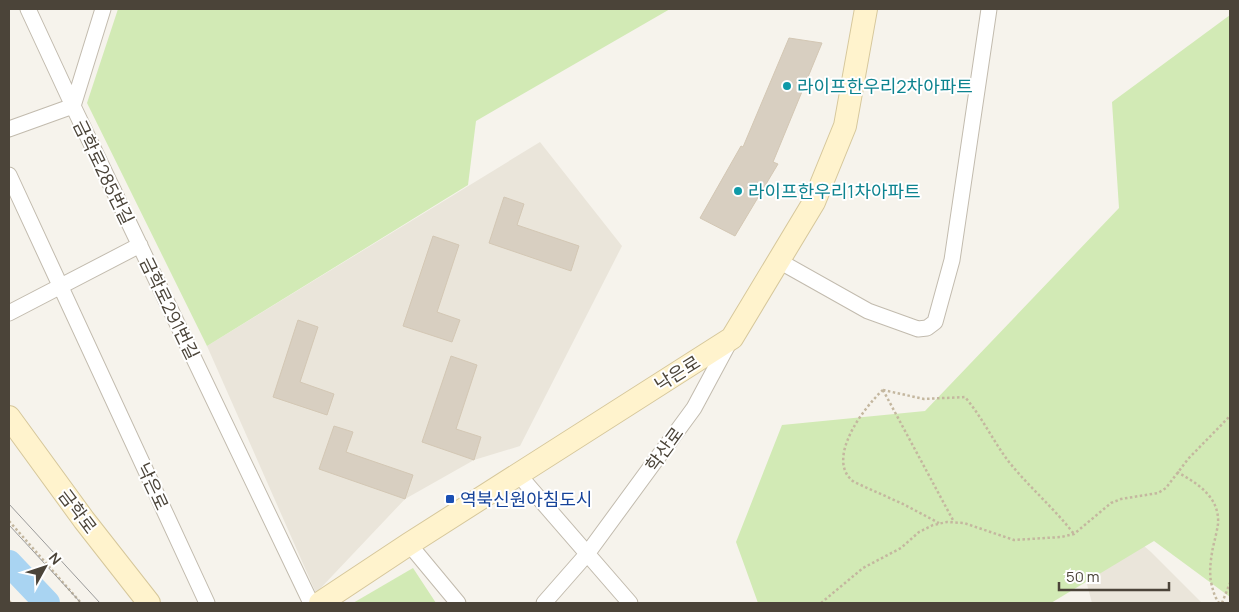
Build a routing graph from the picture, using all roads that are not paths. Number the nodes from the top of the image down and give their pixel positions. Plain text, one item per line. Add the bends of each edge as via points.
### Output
1 (28, 9) edge
2 (103, 9) edge
3 (866, 9) edge
4 (988, 9) edge
5 (73, 106) junction
6 (9, 129) edge
7 (9, 175) edge
8 (140, 245) junction
9 (779, 261) junction
10 (60, 285) junction
11 (9, 312) edge
12 (732, 338) junction
13 (9, 417) edge
14 (518, 474) junction
15 (409, 544) junction
16 (587, 554) junction
17 (626, 601) edge
18 (149, 603) edge
19 (207, 603) edge
20 (311, 603) edge
21 (320, 603) edge
22 (458, 603) edge
23 (544, 603) edge

1 - 5 street
2 - 5 street
3 - 9 main road, 낙은로 via 845,126 814,202
4 - 9 street via 952,260 935,322 927,328 918,329 883,317
5 - 6 street, 금학로285번길
5 - 8 street, 금학로285번길
7 - 10 street
8 - 10 street, 금학로291번길
8 - 20 street, 금학로291번길
9 - 12 main road, 낙은로
10 - 11 street, 금학로291번길
10 - 19 street, 낙은로
12 - 14 main road, 낙은로
12 - 16 street, 학산로 via 694,408
13 - 18 main road, 금학로
14 - 15 main road, 낙은로
14 - 16 street
15 - 21 main road, 낙은로
15 - 22 street
16 - 17 street
16 - 23 street, 학산로

